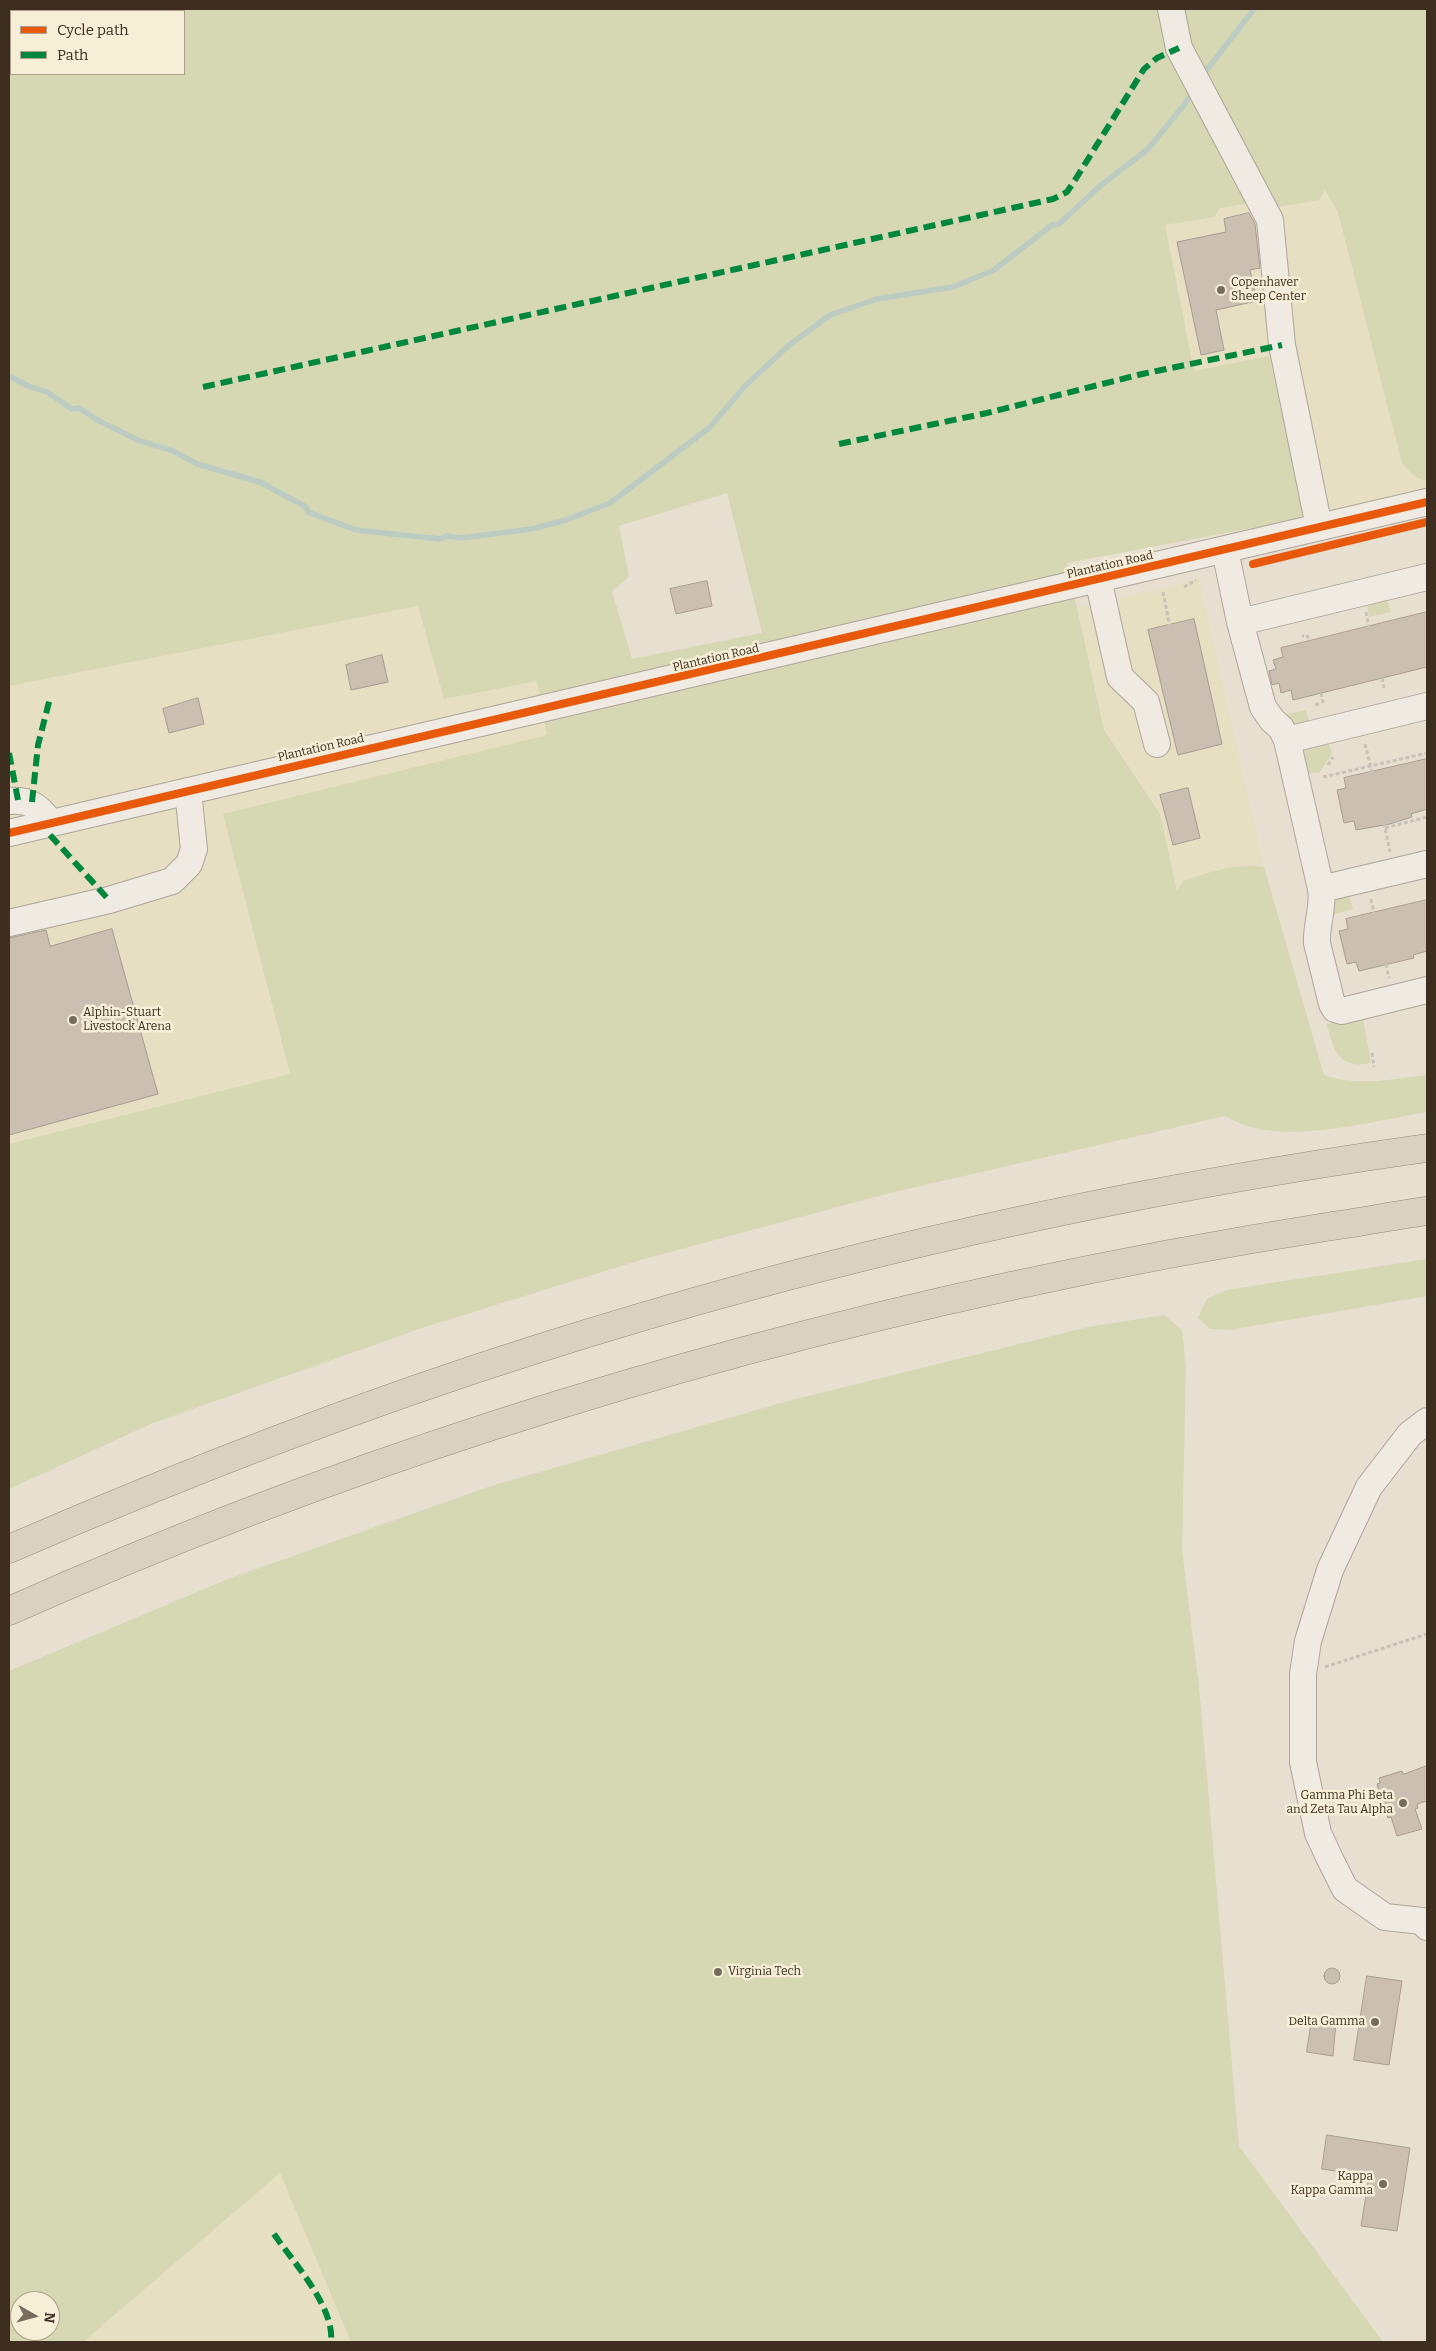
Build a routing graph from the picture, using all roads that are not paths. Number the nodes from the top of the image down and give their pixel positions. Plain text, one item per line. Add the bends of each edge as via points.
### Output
1 (1171, 9) edge
2 (1427, 502) edge
3 (1319, 527) junction
4 (1225, 550) junction
5 (1427, 577) edge
6 (1098, 579) junction
7 (1240, 622) junction
8 (1427, 706) edge
9 (1287, 740) junction
10 (1157, 744) dead end
11 (188, 791) junction
12 (9, 801) edge
13 (51, 823) junction
14 (9, 834) edge
15 (1427, 864) edge
16 (1321, 888) junction
17 (9, 923) edge
18 (1427, 990) edge
19 (1427, 1139) edge
20 (1427, 1148) edge
21 (1358, 1158) junction
22 (1427, 1211) edge
23 (1427, 1421) edge
24 (9, 1549) edge
25 (9, 1612) edge
26 (1427, 1927) edge

1 - 3 street via 1179,48 1270,220 1282,345
2 - 3 street, Plantation Road
3 - 4 street, Plantation Road
4 - 6 street, Plantation Road
4 - 7 street
5 - 7 street
6 - 10 street via 1120,676 1146,702
6 - 11 street, Plantation Road
7 - 9 street via 1263,707
8 - 9 street
9 - 16 street
11 - 13 street, Plantation Road
11 - 17 street via 194,849 189,864 172,881
12 - 13 street via 32,802
13 - 14 street, Plantation Road
15 - 16 street
16 - 18 street via 1323,899 1317,942 1335,1008 1342,1011
19 - 21 highway
20 - 21 highway
21 - 24 highway via 1191,1185 978,1230 679,1306 537,1348 358,1409 124,1499
22 - 25 highway via 1210,1246 1057,1276 932,1303 697,1364 567,1402 392,1460 144,1554
23 - 26 street via 1410,1434 1369,1487 1330,1570 1308,1641 1303,1674 1303,1762 1318,1833 1329,1858 1345,1889 1385,1917 1422,1921

